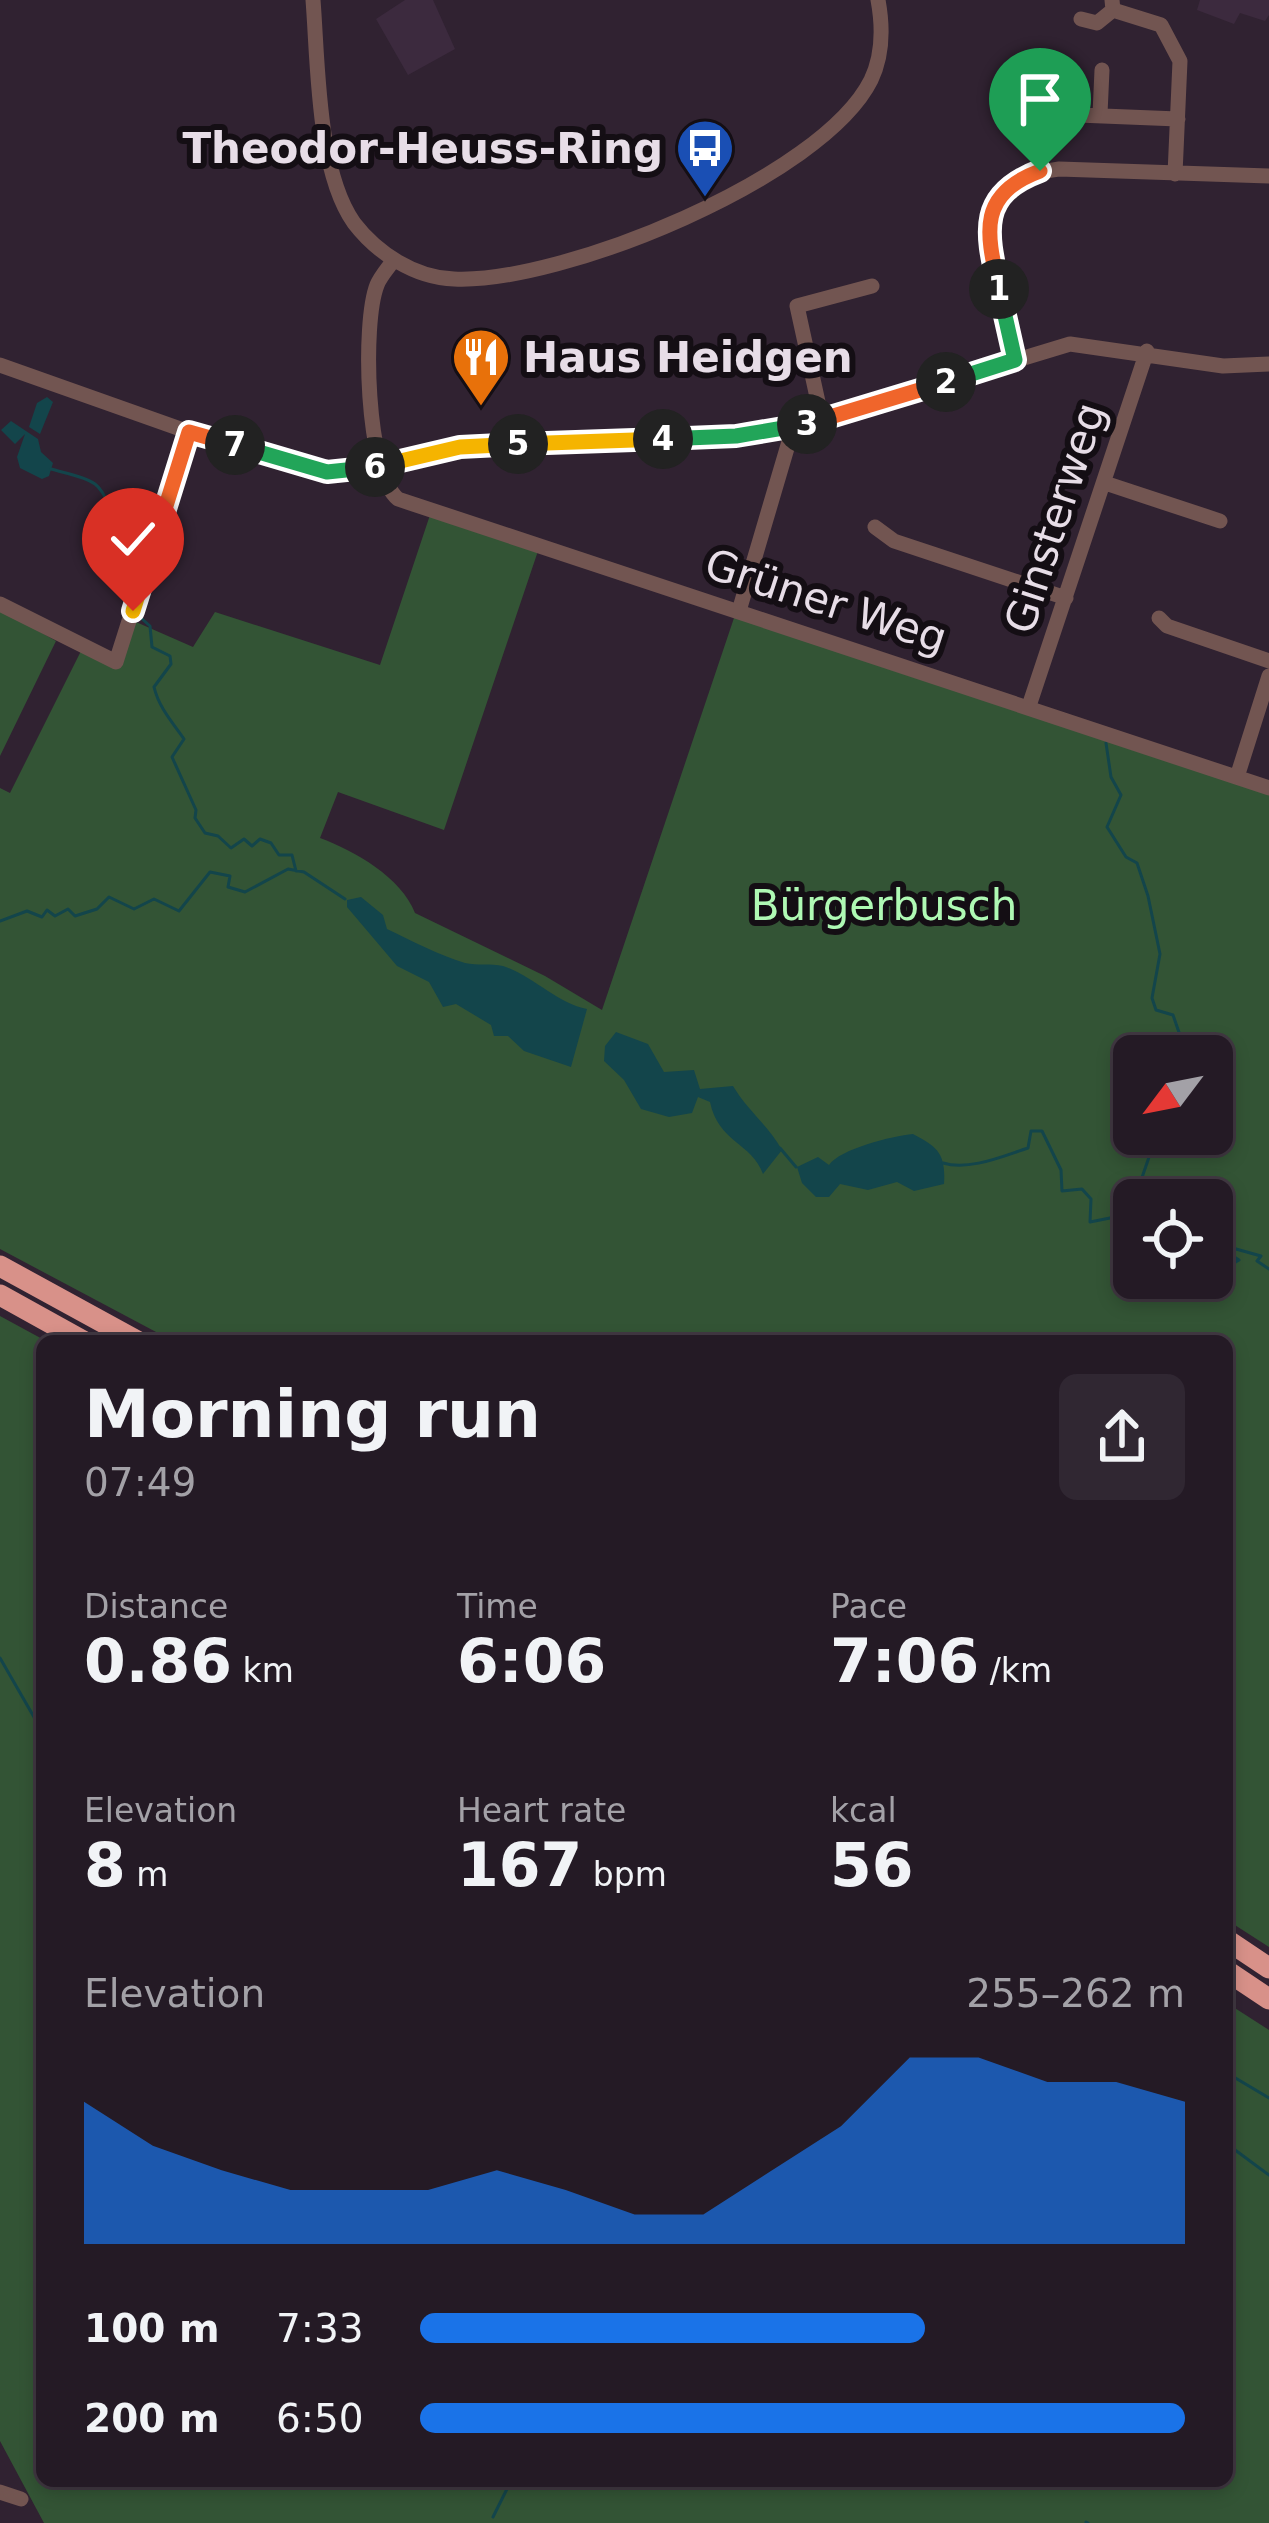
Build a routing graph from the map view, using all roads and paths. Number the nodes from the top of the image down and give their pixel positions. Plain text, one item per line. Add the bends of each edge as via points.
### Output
1 (313, 0) edge
2 (878, 0) edge
3 (1113, 5) edge
4 (1081, 19) dead end
5 (1102, 70) dead end
6 (1100, 114) junction
7 (1178, 118) junction
8 (1040, 171) junction
9 (1175, 174) junction
10 (1269, 176) edge
11 (393, 261) junction
12 (872, 286) dead end
13 (1147, 351) junction
14 (1015, 360) junction
15 (1269, 364) edge
16 (0, 365) edge
17 (822, 420) junction
18 (793, 428) junction
19 (189, 432) junction
20 (378, 466) junction
21 (1105, 483) junction
22 (1220, 521) dead end
23 (875, 527) dead end
24 (1066, 598) junction
25 (0, 604) edge
26 (739, 610) junction
27 (1160, 618) dead end
28 (1269, 661) edge
29 (1269, 676) edge
30 (1029, 706) junction
31 (1237, 777) junction
32 (1269, 788) edge
33 (0, 1266) edge
34 (0, 1295) edge
35 (72, 1335) edge
36 (126, 1335) edge
37 (1233, 1944) edge
38 (1269, 1968) edge
39 (1233, 1974) edge
40 (1269, 1999) edge
41 (0, 2492) edge
42 (21, 2499) dead end

1 - 11 street via 338,188 352,220
2 - 11 street via 878,64 859,100 834,129 713,206 622,245 474,278 450,280
3 - 4 street via 1096,23
3 - 7 street via 1161,26 1173,46
5 - 6 street
6 - 7 street
6 - 8 street via 1053,114
7 - 9 street
8 - 9 street
8 - 14 street via 998,196 989,227
9 - 10 street
11 - 20 street via 376,286 373,319
12 - 17 street via 797,306
13 - 14 street via 1070,344
13 - 15 street via 1223,366
13 - 21 street, Ginsterweg
14 - 17 street
16 - 19 street
17 - 18 street
18 - 20 street via 460,447
18 - 26 street
19 - 20 street via 327,472
19 - 25 street via 116,662
20 - 26 street, Grüner Weg via 398,499
21 - 22 street
21 - 24 street, Ginsterweg
23 - 24 street via 894,541
24 - 30 street, Ginsterweg
26 - 30 street, Grüner Weg
27 - 28 street
29 - 31 street
30 - 31 street, Grüner Weg
31 - 32 street, Grüner Weg
33 - 36 highway
34 - 35 highway
37 - 38 highway
39 - 40 highway
41 - 42 street

